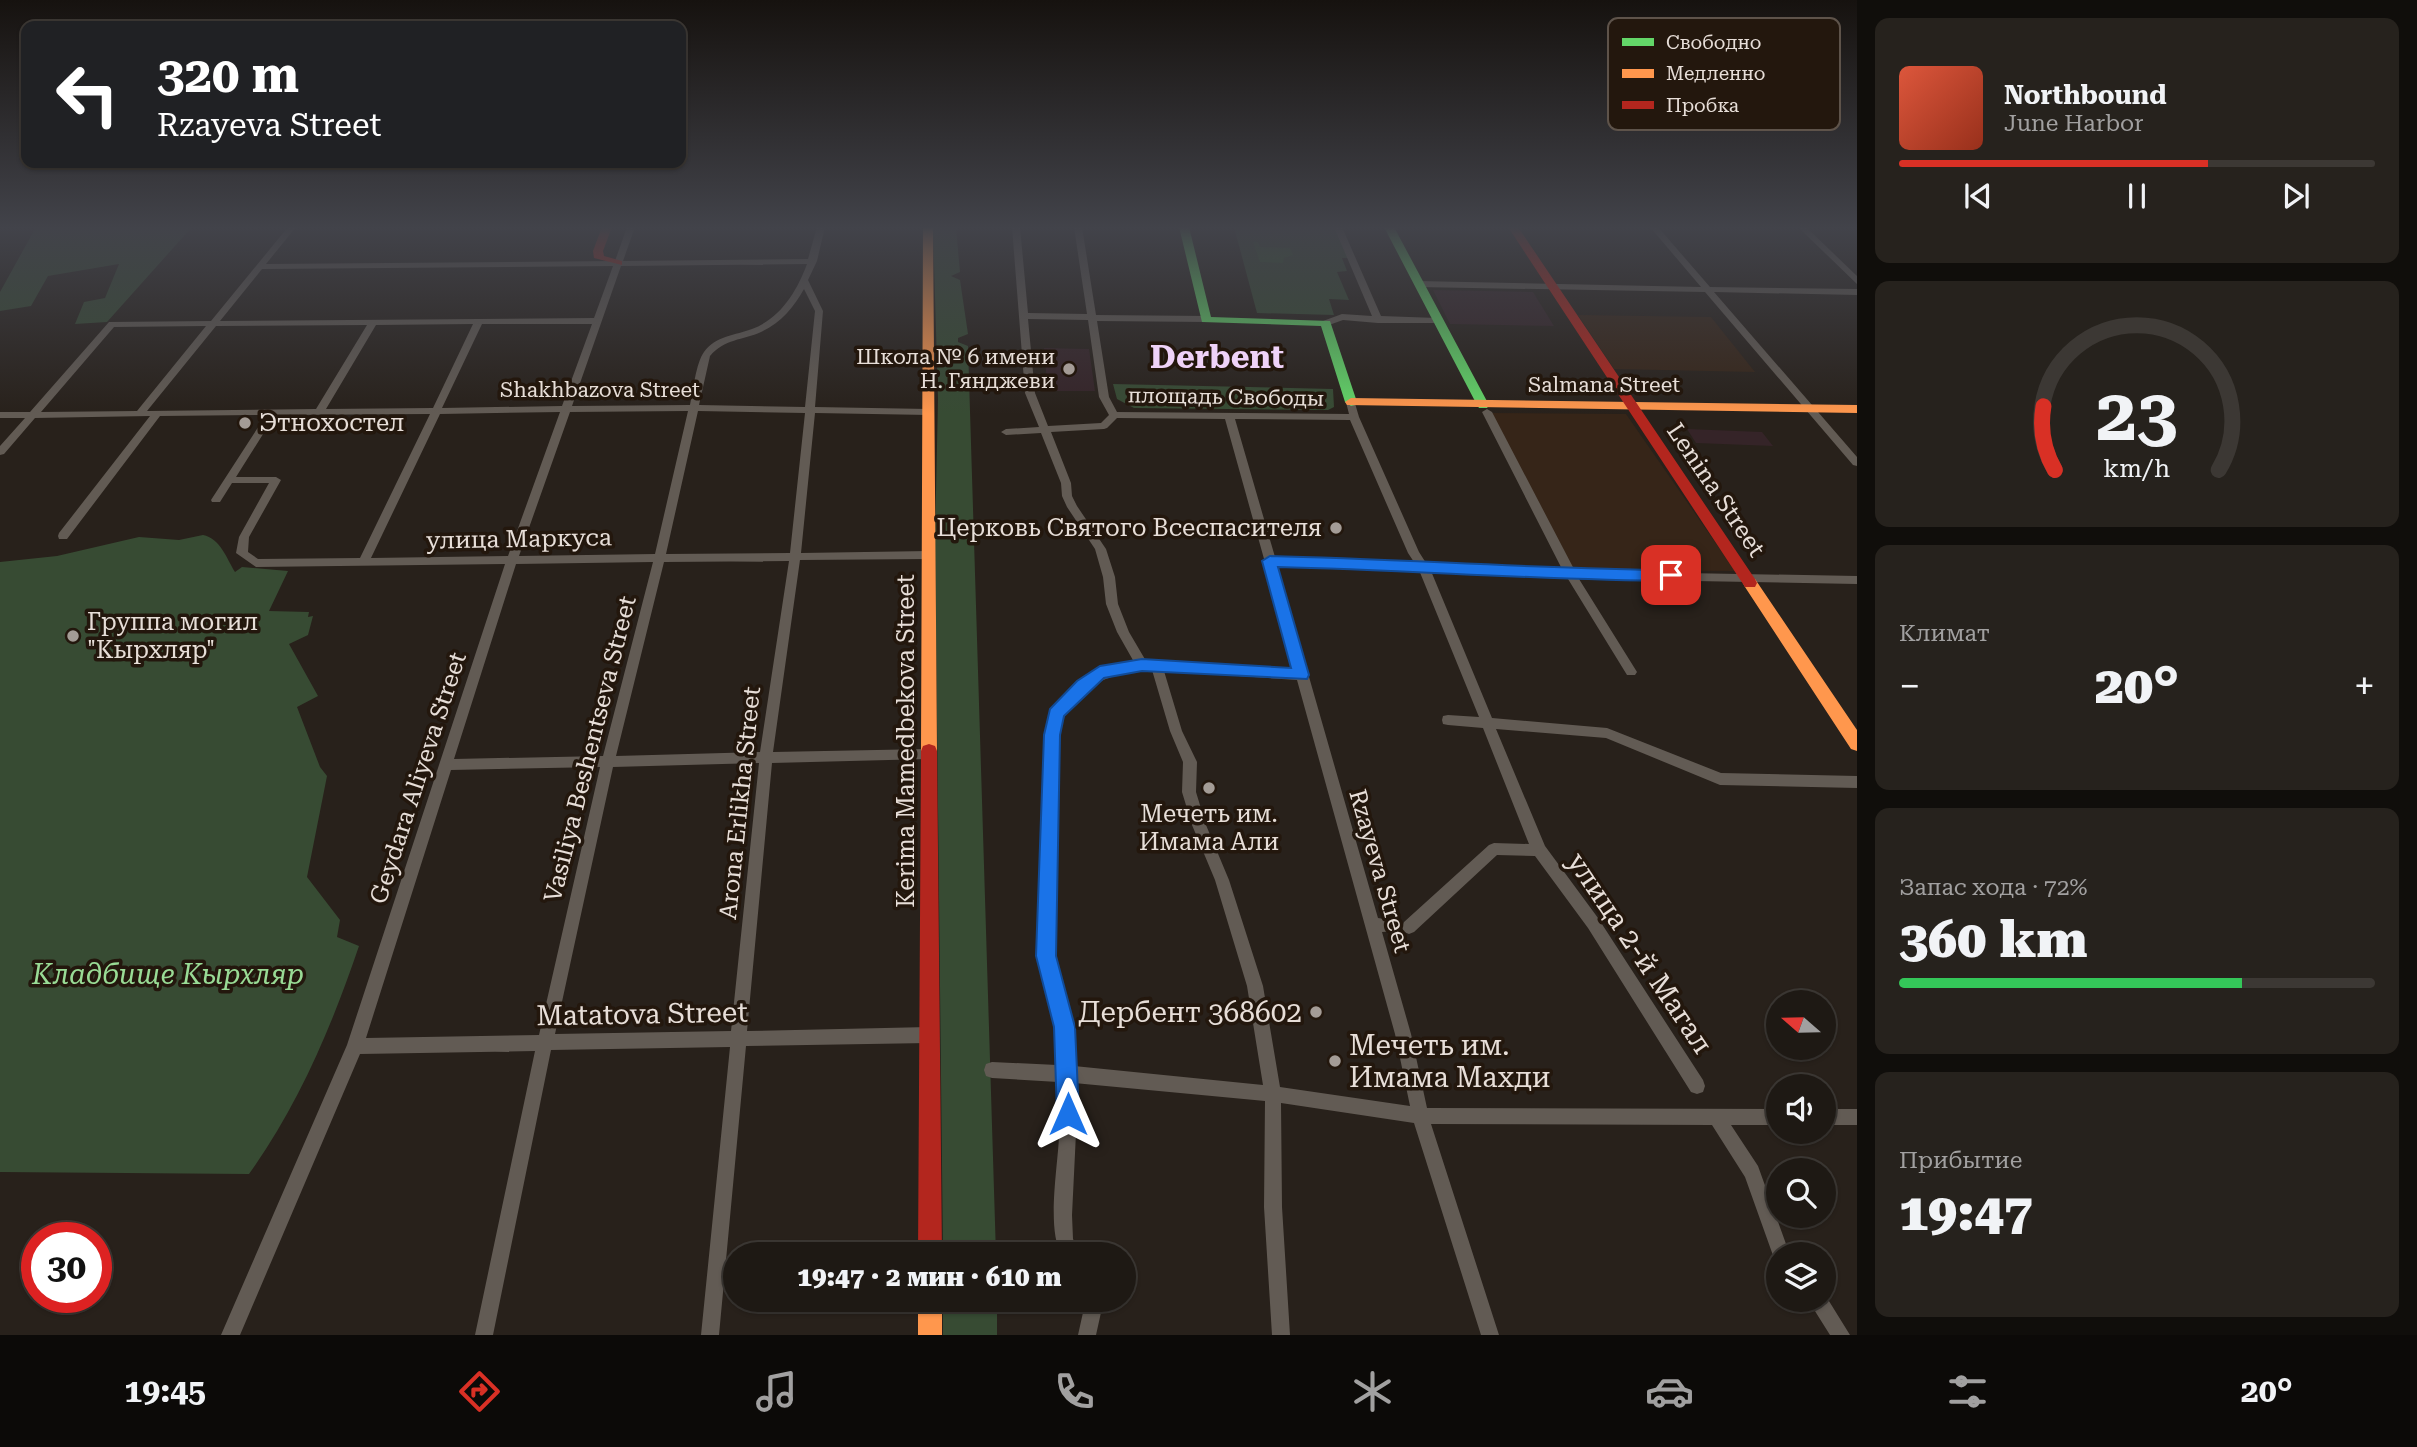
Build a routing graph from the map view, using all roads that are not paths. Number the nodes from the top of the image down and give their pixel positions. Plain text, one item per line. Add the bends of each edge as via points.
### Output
1 (240, 289) edge
2 (609, 289) edge
3 (798, 289) edge
4 (809, 289) edge
5 (928, 289) edge
6 (1023, 289) edge
7 (1087, 289) edge
8 (1200, 289) edge
9 (1365, 289) edge
10 (1421, 289) edge
11 (1554, 289) edge
12 (1640, 289) edge
13 (1705, 291) junction
14 (1857, 292) edge
15 (1026, 316) junction
16 (1091, 317) junction
17 (1207, 319) junction
18 (1378, 320) junction
19 (213, 321) junction
20 (374, 321) junction
21 (479, 321) junction
22 (598, 321) junction
23 (1437, 321) junction
24 (1326, 322) junction
25 (1633, 406) junction
26 (693, 408) junction
27 (1811, 408) junction
28 (568, 409) junction
29 (1353, 409) junction
30 (1485, 409) junction
31 (1857, 409) edge
32 (438, 410) junction
33 (810, 410) junction
34 (320, 411) junction
35 (929, 412) junction
36 (272, 413) junction
37 (34, 414) junction
38 (139, 414) junction
39 (157, 414) junction
40 (0, 415) edge
41 (1114, 415) junction
42 (1230, 418) junction
43 (1046, 428) junction
44 (1006, 432) dead end
45 (0, 452) edge
46 (1857, 463) edge
47 (230, 480) junction
48 (216, 500) dead end
49 (63, 536) dead end
50 (929, 555) junction
51 (660, 556) junction
52 (795, 556) junction
53 (512, 560) junction
54 (1270, 561) junction
55 (363, 564) junction
56 (1424, 568) junction
57 (1571, 575) junction
58 (1746, 576) junction
59 (1857, 580) edge
60 (1149, 666) junction
61 (1631, 672) dead end
62 (1301, 675) junction
63 (1448, 720) dead end
64 (1484, 722) junction
65 (1857, 744) edge
66 (928, 754) junction
67 (766, 756) junction
68 (608, 761) junction
69 (445, 765) junction
70 (1857, 782) edge
71 (1539, 850) junction
72 (1372, 925) junction
73 (1392, 926) dead end
74 (1409, 927) dead end
75 (929, 1035) junction
76 (738, 1038) junction
77 (544, 1042) junction
78 (355, 1046) junction
79 (992, 1070) dead end
80 (1068, 1074) junction
81 (1697, 1086) dead end
82 (1273, 1094) junction
83 (1420, 1116) junction
84 (1716, 1117) junction
85 (1766, 1117) edge
86 (1836, 1117) edge
87 (1857, 1117) edge
88 (930, 1242) edge
89 (1065, 1242) edge
90 (1776, 1242) edge
91 (930, 1312) edge
92 (1092, 1312) edge
93 (1825, 1312) edge
94 (230, 1335) edge
95 (484, 1335) edge
96 (710, 1335) edge
97 (930, 1335) edge
98 (1087, 1335) edge
99 (1281, 1335) edge
100 (1490, 1335) edge
101 (1841, 1335) edge

1 - 19 street
2 - 22 street, Geydara Aliyeva Street
3 - 26 street, Vasiliya Beshentseva Street via 782,316 760,329 714,344 706,355
4 - 33 street, Arona Erlikha Street via 819,312
5 - 35 street, Kerima Mamedbekova Street
6 - 15 street
7 - 16 street, площадь Свободы
8 - 17 street
9 - 18 street
10 - 23 street
11 - 25 street, Lenina Street
12 - 13 street
13 - 14 street
13 - 27 street
15 - 16 street
15 - 43 street via 1030,393
16 - 17 street
16 - 41 street, площадь Свободы via 1104,397
17 - 24 street
18 - 23 street
18 - 24 street via 1342,317
19 - 20 street
19 - 37 street via 112,324
19 - 38 street
20 - 21 street
20 - 34 street
21 - 22 street
21 - 32 street
22 - 28 street, Geydara Aliyeva Street
23 - 30 street
24 - 29 street
25 - 27 street, Salmana Street
25 - 30 street, Salmana Street
25 - 58 street, Lenina Street
26 - 28 street, Shakhbazova Street
26 - 33 street, Shakhbazova Street
26 - 51 street, Vasiliya Beshentseva Street
27 - 31 street, Salmana Street
27 - 46 street
28 - 32 street, Shakhbazova Street
28 - 53 street, Geydara Aliyeva Street
29 - 30 street, Salmana Street
29 - 42 street, площадь Свободы
29 - 56 street
30 - 57 street
32 - 34 street, Shakhbazova Street
32 - 55 street
33 - 35 street, Shakhbazova Street
33 - 52 street, Arona Erlikha Street
34 - 36 street, Shakhbazova Street
35 - 50 street, Kerima Mamedbekova Street
36 - 39 street, Shakhbazova Street
36 - 47 street
37 - 38 street, Shakhbazova Street
37 - 40 street, Shakhbazova Street
37 - 45 street
38 - 39 street, Shakhbazova Street
39 - 49 street
41 - 42 street, площадь Свободы
41 - 43 street via 1104,426
42 - 54 street, Rzayeva Street
43 - 44 street
43 - 60 street via 1067,496 1100,549 1123,632
47 - 48 street
47 - 55 street, улица Маркуса via 276,480 244,537 242,553 256,563
50 - 52 street, улица Маркуса
50 - 66 street, Kerima Mamedbekova Street
51 - 52 street, улица Маркуса
51 - 53 street, улица Маркуса
51 - 68 street, Vasiliya Beshentseva Street
52 - 67 street, Arona Erlikha Street
53 - 55 street, улица Маркуса
53 - 69 street, Geydara Aliyeva Street
54 - 56 street
54 - 62 street, Rzayeva Street
56 - 57 street
56 - 64 street
57 - 58 street
57 - 61 street
58 - 59 street
58 - 65 street, Lenina Street
60 - 62 street
60 - 80 street via 1100,672 1056,713 1046,956 1064,1027
60 - 82 street via 1190,762 1189,792 1223,880 1255,986
62 - 72 street, Rzayeva Street
63 - 64 street
64 - 70 street via 1606,733 1720,779
64 - 71 street
66 - 67 street
66 - 75 street, Kerima Mamedbekova Street
67 - 68 street
67 - 76 street, Arona Erlikha Street
68 - 69 street
68 - 77 street, Vasiliya Beshentseva Street
69 - 78 street, Geydara Aliyeva Street
71 - 74 street via 1494,849
71 - 81 street, улица 2-й Магал via 1593,923
72 - 73 street
72 - 83 street, Rzayeva Street
75 - 76 street, Matatova Street
75 - 88 street, Kerima Mamedbekova Street
76 - 77 street, Matatova Street
76 - 96 street, Arona Erlikha Street
77 - 78 street, Matatova Street
77 - 95 street, Vasiliya Beshentseva Street
78 - 94 street, Geydara Aliyeva Street
79 - 80 street
80 - 82 street
80 - 89 street
82 - 83 street
82 - 99 street via 1273,1207
83 - 84 street
83 - 100 street, Rzayeva Street
84 - 85 street
84 - 90 street via 1752,1172
86 - 87 street
91 - 97 street
92 - 98 street
93 - 101 street

